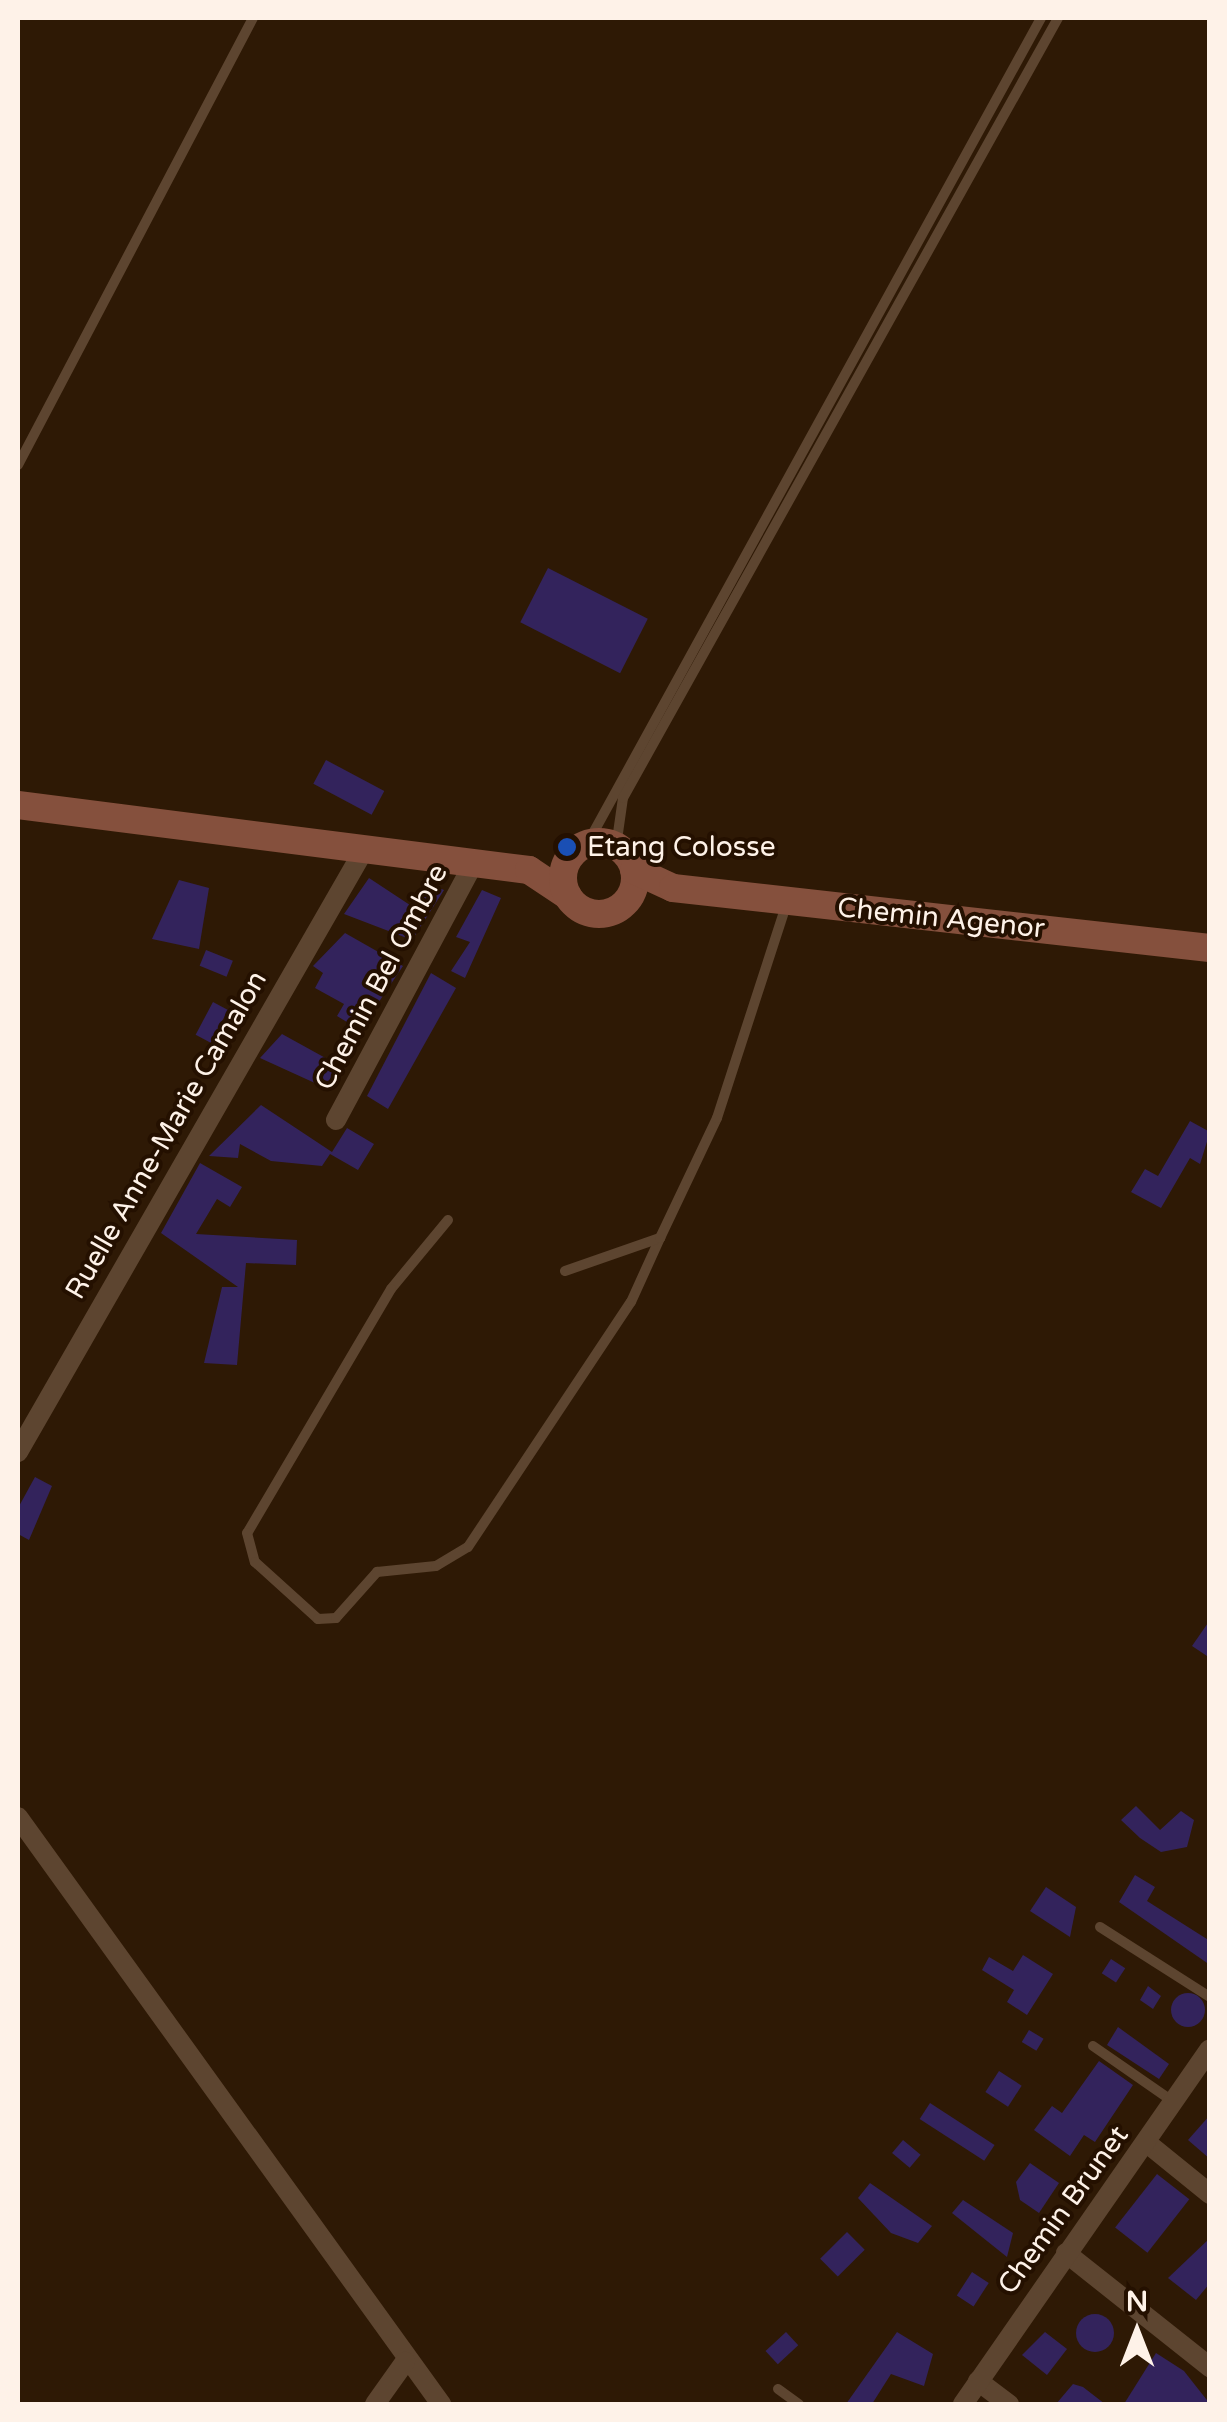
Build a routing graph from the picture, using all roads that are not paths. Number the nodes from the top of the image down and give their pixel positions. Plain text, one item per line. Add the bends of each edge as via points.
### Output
1 (253, 18) edge
2 (1041, 18) edge
3 (1058, 18) edge
4 (18, 465) edge
5 (18, 804) edge
6 (616, 847) junction
7 (365, 848) junction
8 (578, 852) junction
9 (475, 862) junction
10 (530, 870) junction
11 (634, 870) junction
12 (674, 888) junction
13 (568, 896) junction
14 (628, 899) junction
15 (787, 901) junction
16 (1210, 948) edge
17 (336, 1120) dead end
18 (448, 1220) dead end
19 (660, 1238) junction
20 (566, 1271) dead end
21 (18, 1452) edge
22 (18, 1817) edge
23 (1100, 1927) dead end
24 (1210, 1997) edge
25 (1093, 2046) dead end
26 (1210, 2049) edge
27 (1174, 2102) junction
28 (1147, 2143) junction
29 (1210, 2194) edge
30 (1066, 2253) junction
31 (406, 2362) junction
32 (1210, 2368) edge
33 (978, 2380) junction
34 (778, 2389) dead end
35 (375, 2404) edge
36 (441, 2404) edge
37 (798, 2404) edge
38 (963, 2404) edge
39 (1009, 2404) edge

1 - 4 lane
2 - 8 lane
3 - 6 lane via 624,798
5 - 7 main road, Chemin Agenor
6 - 8 main road, Chemin Agenor
6 - 11 main road, Chemin Agenor
7 - 9 main road, Chemin Agenor
7 - 21 street, Ruelle Anne-Marie Camalon
8 - 10 main road, Chemin Agenor
8 - 13 main road
9 - 10 main road, Chemin Agenor
9 - 17 street, Chemin Bel Ombre
10 - 13 main road, Chemin Agenor
11 - 12 main road, Chemin Agenor
11 - 14 main road
12 - 14 main road, Chemin Agenor
12 - 15 main road, Chemin Agenor
13 - 14 main road, Chemin Agenor via 603,914
15 - 16 main road, Chemin Agenor
15 - 19 lane via 717,1118
18 - 19 lane via 392,1289 247,1532 255,1562 318,1620 336,1618 377,1572 436,1566 468,1547 593,1363
19 - 20 lane
22 - 31 street
23 - 24 lane
25 - 27 lane
26 - 27 street, Chemin Brunet
27 - 28 street, Chemin Brunet
28 - 29 street
28 - 30 street, Chemin Brunet
30 - 32 street
30 - 33 street, Chemin Brunet
31 - 35 street
31 - 36 street
33 - 38 street, Chemin Brunet
33 - 39 street
34 - 37 lane

